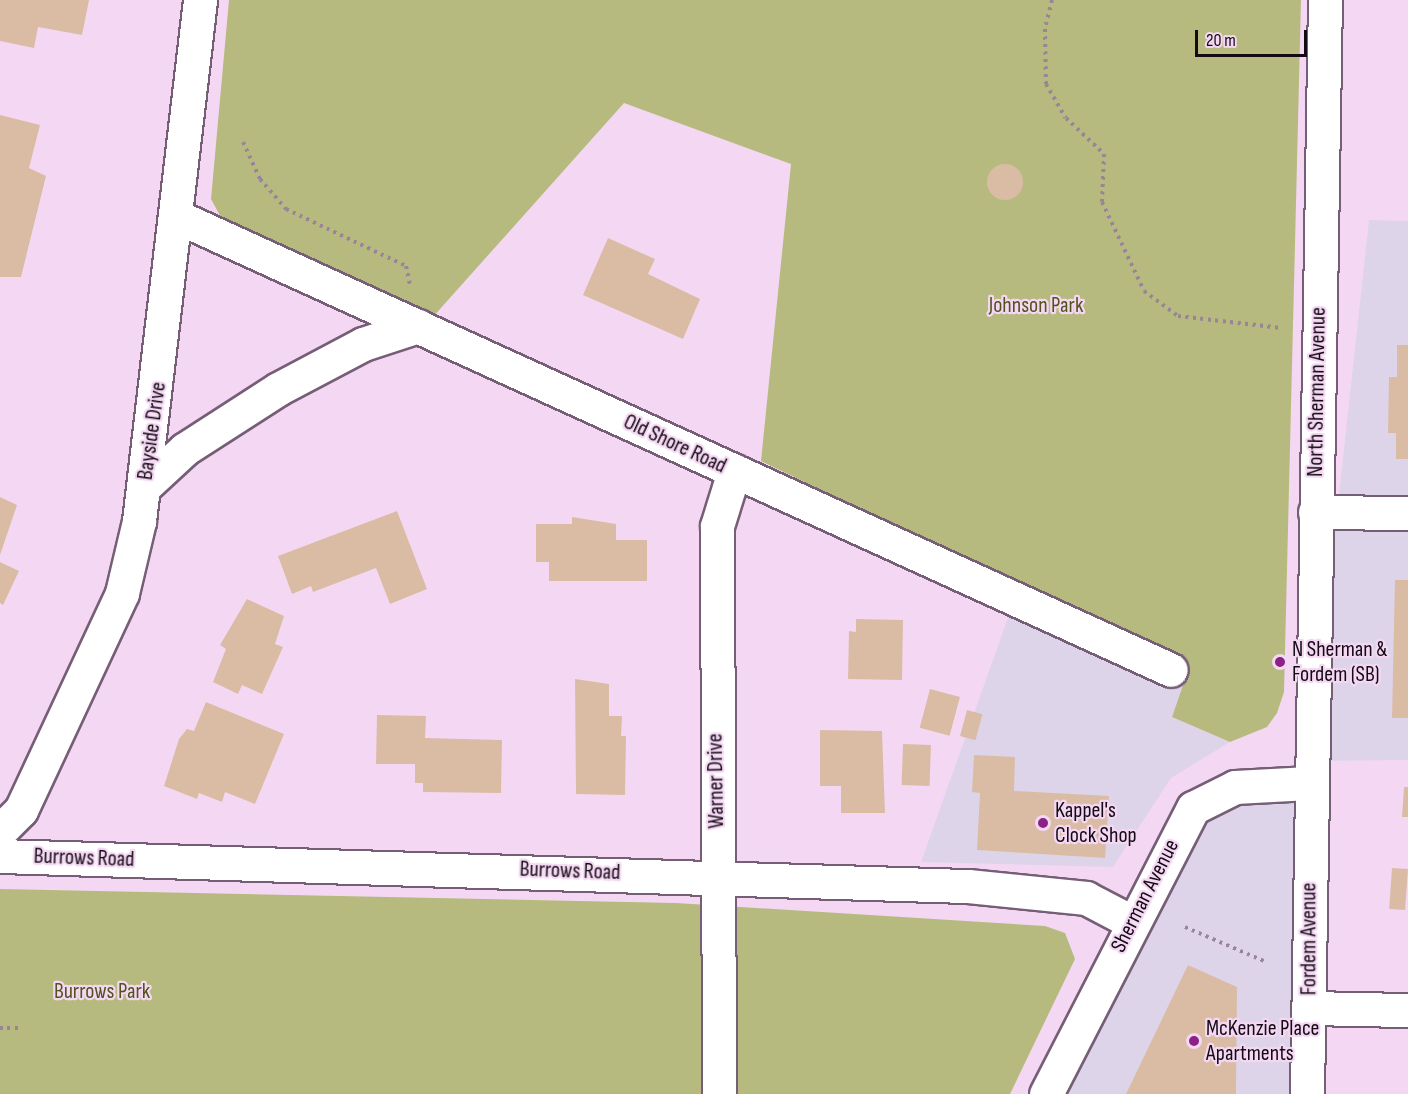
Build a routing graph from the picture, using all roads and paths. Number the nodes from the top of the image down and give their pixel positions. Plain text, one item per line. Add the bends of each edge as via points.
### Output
1 (200, 0) edge
2 (1052, 0) edge
3 (1325, 0) edge
4 (178, 217) junction
5 (418, 326) junction
6 (1281, 328) dead end
7 (734, 471) junction
8 (144, 487) junction
9 (1315, 512) junction
10 (1408, 513) edge
11 (1171, 670) dead end
12 (1309, 783) junction
13 (0, 831) edge
14 (0, 856) edge
15 (719, 875) junction
16 (1132, 922) junction
17 (1185, 927) dead end
18 (1264, 962) dead end
19 (1309, 1008) junction
20 (1408, 1010) edge
21 (0, 1028) edge
22 (22, 1028) dead end
23 (719, 1094) edge
24 (1046, 1094) edge
25 (1307, 1094) edge

1 - 4 street, Bayside Drive
2 - 6 path via 1045,29 1046,84 1066,118 1104,154 1102,202 1144,291 1178,316
3 - 9 street, North Sherman Avenue
4 - 5 street, Old Shore Road
4 - 8 street, Bayside Drive
5 - 7 street, Old Shore Road
5 - 8 street via 363,344 278,389 185,449
7 - 11 street, Old Shore Road
7 - 15 street, Warner Drive via 717,526
8 - 13 street, Bayside Drive via 122,593 21,810
9 - 10 street
9 - 12 street, North Sherman Avenue
12 - 16 street, Sherman Avenue via 1235,787 1193,808
12 - 19 street, Fordem Avenue
14 - 15 street, Burrows Road
15 - 16 street, Burrows Road via 968,886 1086,898
15 - 23 street, Warner Drive
16 - 24 street, Sherman Avenue
17 - 18 path
19 - 20 street
19 - 25 street, Fordem Avenue
21 - 22 path

